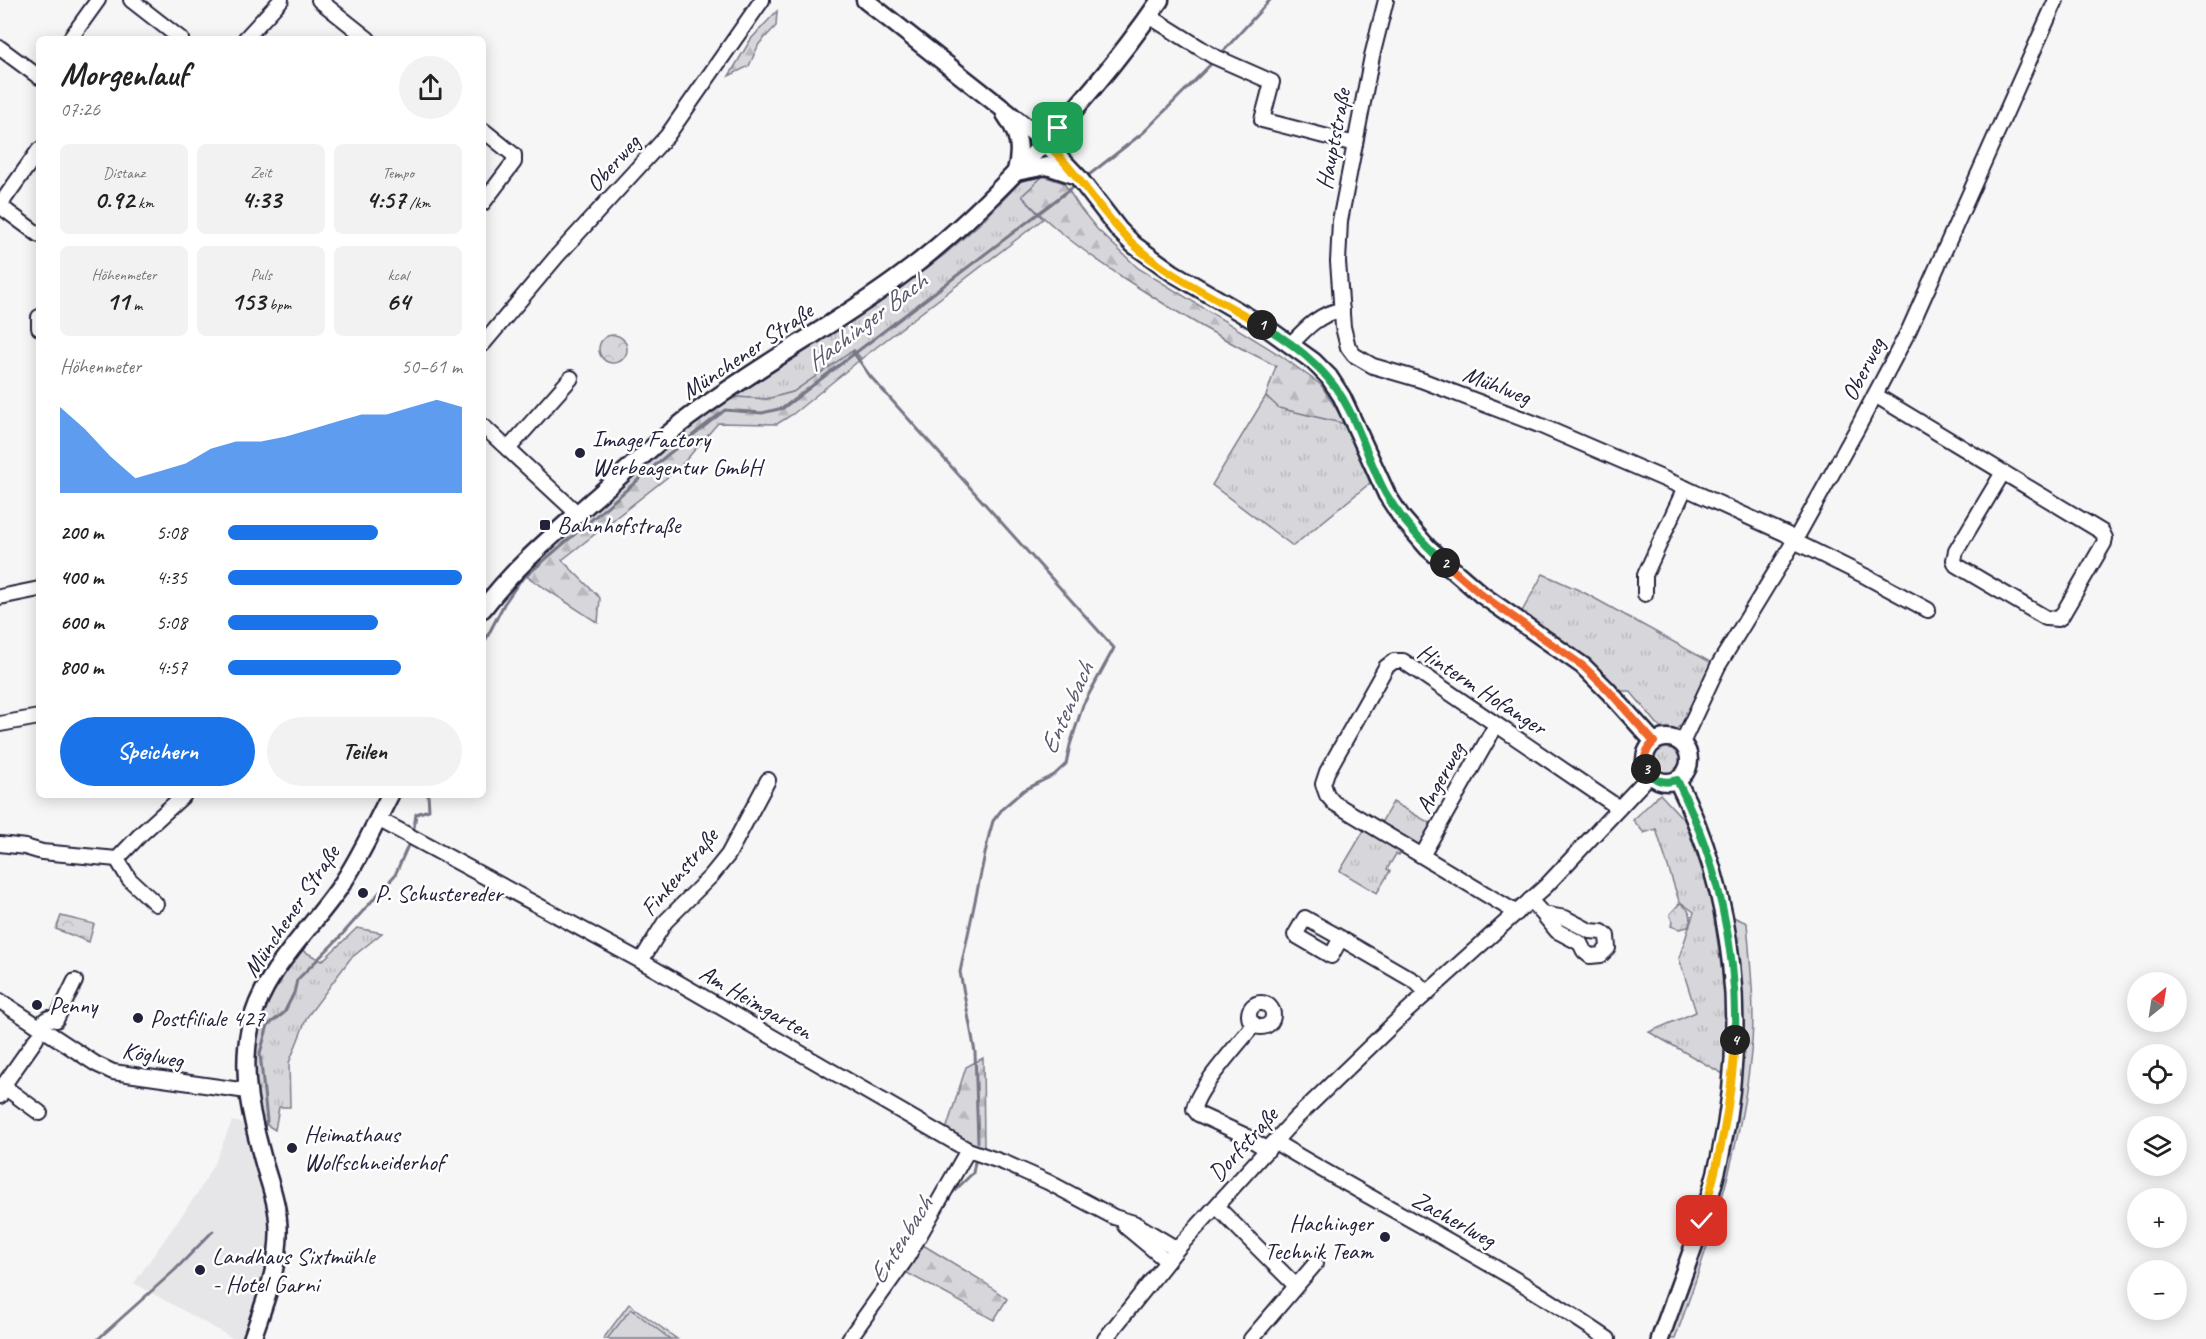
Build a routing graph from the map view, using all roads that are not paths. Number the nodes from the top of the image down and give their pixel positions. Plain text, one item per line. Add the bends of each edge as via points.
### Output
1 (98, 0) edge
2 (131, 0) edge
3 (281, 0) edge
4 (319, 0) edge
5 (762, 0) edge
6 (865, 0) edge
7 (1160, 0) edge
8 (1386, 0) edge
9 (2056, 0) edge
10 (1149, 16) junction
11 (71, 36) edge
12 (177, 36) edge
13 (248, 36) edge
14 (364, 36) edge
15 (0, 48) edge
16 (36, 75) edge
17 (999, 105) junction
18 (1064, 120) junction
19 (486, 132) edge
20 (1045, 142) junction
21 (1354, 144) junction
22 (36, 154) edge
23 (1016, 172) junction
24 (1078, 177) junction
25 (486, 199) edge
26 (36, 233) edge
27 (1341, 290) joint
28 (1342, 310) junction
29 (486, 340) edge
30 (1292, 344) junction
31 (571, 378) dead end
32 (1875, 395) junction
33 (486, 429) edge
34 (508, 449) junction
35 (2002, 474) junction
36 (1685, 488) junction
37 (578, 514) junction
38 (1795, 540) junction
39 (36, 590) edge
40 (1645, 594) dead end
41 (0, 597) edge
42 (486, 605) edge
43 (1928, 610) dead end
44 (36, 718) edge
45 (0, 724) edge
46 (1496, 725) junction
47 (1654, 742) junction
48 (1682, 743) junction
49 (1650, 775) junction
50 (768, 780) dead end
51 (1677, 780) junction
52 (180, 798) edge
53 (388, 798) edge
54 (1619, 808) junction
55 (378, 819) junction
56 (0, 844) edge
57 (1423, 854) junction
58 (117, 859) junction
59 (1530, 900) junction
60 (156, 904) dead end
61 (1517, 912) junction
62 (1543, 914) dead end
63 (1341, 938) dead end
64 (641, 961) junction
65 (75, 981) dead end
66 (1427, 993) junction
67 (0, 1001) edge
68 (45, 1020) dead end
69 (1254, 1024) dead end
70 (36, 1039) dead end
71 (7, 1090) edge
72 (247, 1091) junction
73 (0, 1101) edge
74 (40, 1113) dead end
75 (1271, 1146) junction
76 (968, 1150) junction
77 (1216, 1207) junction
78 (1114, 1217) junction
79 (1177, 1249) junction
80 (1167, 1261) junction
81 (1315, 1264) dead end
82 (1295, 1285) junction
83 (252, 1339) edge
84 (849, 1339) edge
85 (1106, 1339) edge
86 (1251, 1339) edge
87 (1608, 1339) edge
88 (1660, 1339) edge

1 - 11 street
2 - 12 street
3 - 13 street
4 - 14 street
5 - 29 street, Oberweg via 667,136
6 - 17 main road
7 - 10 main road, Münchener Straße
8 - 21 street, Hauptstraße
9 - 32 street, Oberweg via 1935,272
10 - 18 main road, Münchener Straße
10 - 21 street via 1217,58 1272,82 1262,120
15 - 16 street
17 - 18 main road via 1025,120 1044,124
17 - 20 main road
17 - 23 main road via 1019,144
18 - 20 main road, Münchener Straße
19 - 25 street via 514,155 514,162
20 - 23 main road, Münchener Straße
20 - 24 main road
21 - 27 street, Hauptstraße via 1340,221
22 - 26 street via 2,202 3,208
23 - 24 main road via 1047,166
23 - 37 main road, Münchener Straße via 929,254 687,419
24 - 30 main road via 1119,230 1150,258
27 - 28 street, Mühlweg
28 - 30 street via 1310,324
28 - 36 street, Mühlweg via 1348,347 1360,360 1501,410
30 - 47 main road via 1329,377 1387,495 1428,548 1482,595 1583,666
31 - 34 street
32 - 35 street
32 - 38 street, Oberweg
33 - 34 street
34 - 37 street
35 - 35 street via 2102,532 2105,538 2058,619 2046,618 1956,565 1954,560
36 - 38 street, Mühlweg
36 - 40 street via 1645,575
37 - 42 main road, Münchener Straße via 508,577
38 - 43 street, Mühlweg
38 - 48 street, Oberweg via 1718,666
39 - 41 street
44 - 45 street
46 - 54 street, Hinterm Hofanger
46 - 57 street, Angerweg
46 - 57 street, Hinterm Hofanger via 1403,661 1386,667 1323,784 1334,802
47 - 48 main road via 1666,737
47 - 49 main road via 1645,757
48 - 51 main road via 1689,763
49 - 51 main road via 1663,782
49 - 54 street, Dorfstraße
50 - 64 street, Finkenstraße via 728,855 665,922
51 - 88 main road via 1701,833 1719,894 1732,972 1736,1038 1733,1083 1719,1160
52 - 58 street
53 - 55 main road, Münchener Straße
54 - 59 street, Dorfstraße
55 - 64 street, Am Heimgarten
55 - 72 main road, Münchener Straße via 339,889 264,991 250,1027
56 - 58 street
57 - 61 street, Hinterm Hofanger
58 - 60 street via 129,879
59 - 61 street, Dorfstraße
59 - 62 street
61 - 66 street, Dorfstraße
63 - 66 street via 1416,982
64 - 76 street, Am Heimgarten
65 - 68 street via 56,1020
66 - 75 street, Dorfstraße
67 - 72 street, Köglweg via 113,1072
69 - 75 street, Zacherlweg via 1203,1089 1194,1109
70 - 71 street
71 - 73 street
71 - 74 street
72 - 83 main road, Münchener Straße via 278,1220 278,1241 268,1289
75 - 77 street, Dorfstraße
75 - 87 street, Zacherlweg via 1416,1222
76 - 78 street, Am Heimgarten via 1048,1182
76 - 84 street via 906,1259
77 - 79 street, Dorfstraße
77 - 82 street
78 - 79 street, Am Heimgarten via 1134,1223
78 - 80 street, Am Heimgarten
79 - 80 street, Dorfstraße
80 - 85 street, Dorfstraße
81 - 82 street
82 - 86 street

